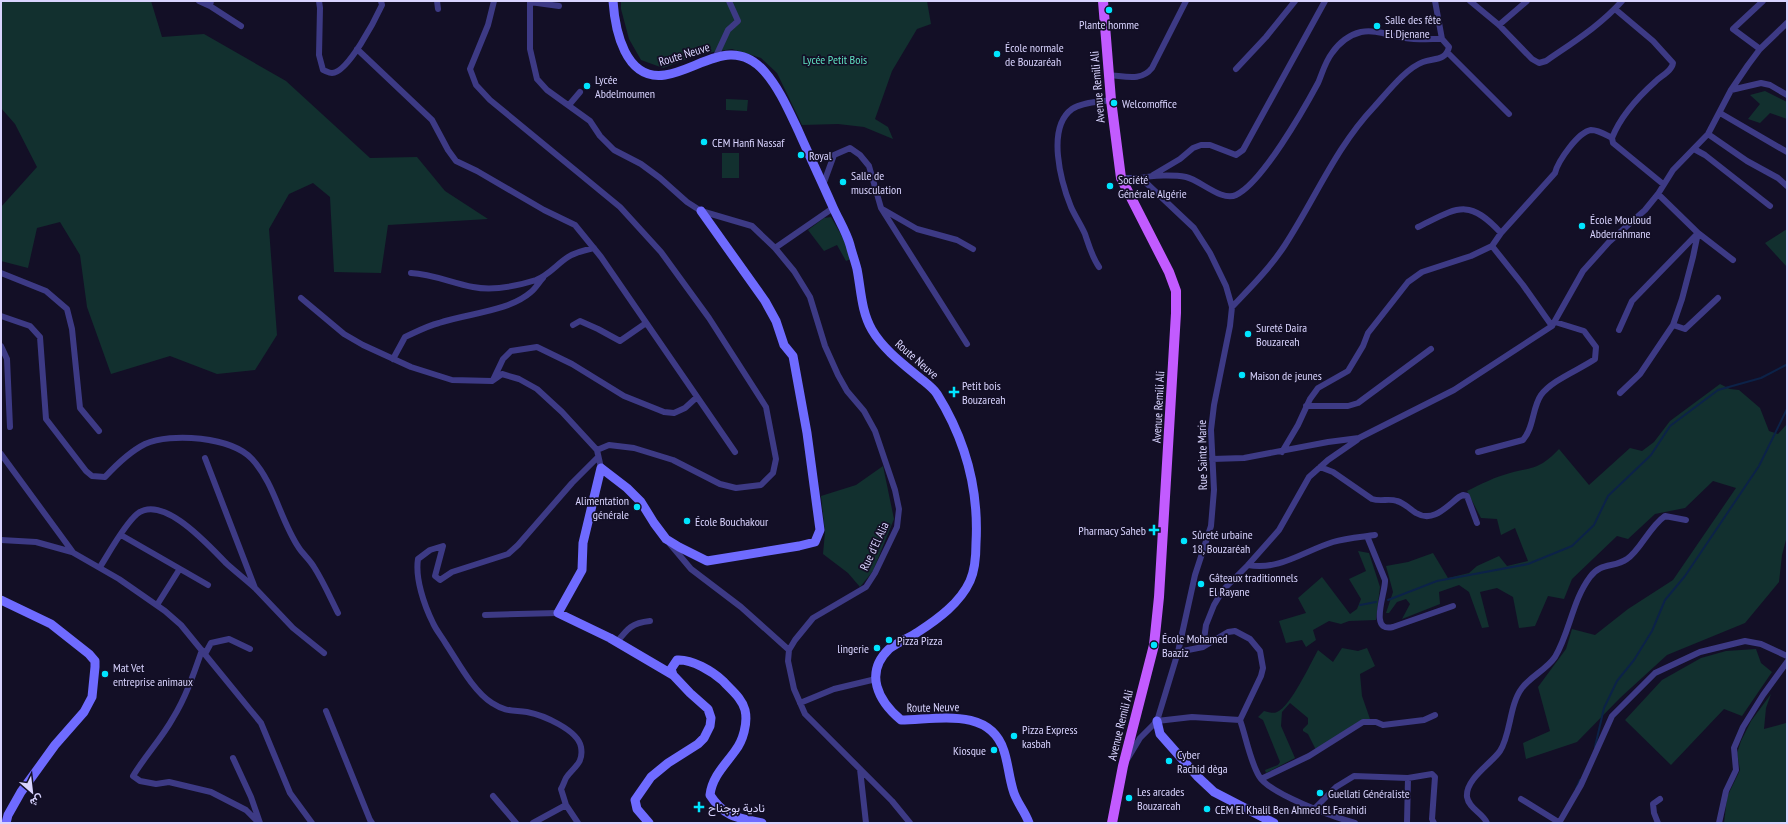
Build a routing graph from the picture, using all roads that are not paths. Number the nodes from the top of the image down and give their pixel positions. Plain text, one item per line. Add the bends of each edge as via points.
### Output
1 (199, 1) edge
2 (319, 1) edge
3 (380, 1) edge
4 (437, 1) edge
5 (494, 1) edge
6 (530, 1) edge
7 (613, 1) edge
8 (729, 1) edge
9 (1103, 1) edge
10 (1186, 1) edge
11 (1295, 1) edge
12 (1325, 1) edge
13 (1435, 1) edge
14 (1470, 1) edge
15 (1527, 1) edge
16 (1622, 1) edge
17 (1763, 1) edge
18 (210, 4) edge
19 (559, 6) dead end
20 (438, 9) dead end
21 (1615, 9) junction
22 (1787, 23) edge
23 (1498, 25) junction
24 (241, 26) dead end
25 (1442, 39) junction
26 (1760, 49) junction
27 (357, 50) junction
28 (1448, 53) junction
29 (716, 56) junction
30 (1236, 69) dead end
31 (1108, 75) junction
32 (1731, 90) junction
33 (580, 92) dead end
34 (1787, 95) edge
35 (1110, 100) junction
36 (569, 105) junction
37 (1720, 113) junction
38 (1509, 114) dead end
39 (1708, 134) junction
40 (1612, 138) junction
41 (1694, 148) junction
42 (1787, 152) edge
43 (1152, 175) junction
44 (1120, 178) junction
45 (1141, 178) junction
46 (1663, 184) junction
47 (823, 185) junction
48 (1787, 186) edge
49 (1658, 194) junction
50 (1770, 206) dead end
51 (833, 208) junction
52 (881, 208) junction
53 (701, 211) junction
54 (1418, 227) dead end
55 (1501, 233) junction
56 (1698, 233) junction
57 (1492, 246) junction
58 (594, 248) junction
59 (775, 248) junction
60 (973, 249) dead end
61 (1733, 260) dead end
62 (1099, 267) dead end
63 (1, 273) edge
64 (411, 273) dead end
65 (545, 275) junction
66 (302, 298) dead end
67 (1718, 298) dead end
68 (1564, 304) junction
69 (1232, 307) junction
70 (1558, 308) dead end
71 (1, 316) edge
72 (646, 323) junction
73 (1553, 324) junction
74 (573, 325) dead end
75 (1673, 325) junction
76 (1619, 330) dead end
77 (967, 344) dead end
78 (1, 346) edge
79 (1431, 349) dead end
80 (394, 359) junction
81 (492, 381) junction
82 (1620, 393) dead end
83 (697, 397) junction
84 (1306, 406) junction
85 (10, 427) dead end
86 (99, 431) dead end
87 (1359, 438) junction
88 (597, 450) junction
89 (735, 452) dead end
90 (1282, 452) junction
91 (1478, 452) dead end
92 (1, 454) edge
93 (598, 457) junction
94 (205, 458) dead end
95 (1212, 459) junction
96 (1320, 467) junction
97 (602, 468) junction
98 (1686, 520) dead end
99 (1477, 523) dead end
100 (121, 535) junction
101 (1375, 535) dead end
102 (1367, 536) junction
103 (666, 539) junction
104 (1, 540) edge
105 (72, 552) junction
106 (1248, 565) junction
107 (100, 567) junction
108 (179, 570) junction
109 (208, 585) dead end
110 (255, 588) junction
111 (1, 600) edge
112 (157, 605) junction
113 (1453, 606) dead end
114 (338, 613) dead end
115 (558, 613) junction
116 (485, 614) dead end
117 (650, 621) dead end
118 (617, 642) junction
119 (1203, 647) junction
120 (250, 649) dead end
121 (789, 650) junction
122 (204, 652) junction
123 (1178, 652) junction
124 (324, 653) dead end
125 (1787, 656) edge
126 (1787, 662) edge
127 (674, 675) junction
128 (876, 679) junction
129 (800, 703) junction
130 (326, 711) dead end
131 (1435, 715) dead end
132 (1240, 720) junction
133 (1157, 721) junction
134 (233, 758) dead end
135 (1123, 766) junction
136 (860, 768) junction
137 (1408, 778) junction
138 (1261, 780) junction
139 (493, 796) dead end
140 (1521, 798) dead end
141 (1660, 800) dead end
142 (566, 805) junction
143 (1314, 809) junction
144 (6, 823) edge
145 (260, 823) edge
146 (312, 823) edge
147 (372, 823) edge
148 (516, 823) edge
149 (533, 823) edge
150 (578, 823) edge
151 (649, 823) edge
152 (762, 823) edge
153 (866, 823) edge
154 (910, 823) edge
155 (1029, 823) edge
156 (1112, 823) edge
157 (1274, 823) edge
158 (1355, 823) edge
159 (1407, 823) edge
160 (1434, 823) edge
161 (1486, 823) edge
162 (1560, 823) edge
163 (1658, 823) edge
164 (1719, 823) edge

1 - 18 street
2 - 27 street via 319,55 323,70 332,73 340,70
3 - 27 street via 382,5
4 - 20 street
5 - 88 street via 488,25 470,69 476,85 504,113 620,207 661,252 709,318 766,407 776,459 773,473 761,485 736,488 720,484 673,460 634,448 609,445
6 - 19 street
6 - 36 street, Rue d'El Alia via 530,49 537,78 547,90
7 - 29 street, Route Neuve via 621,45 629,59 640,69 653,75 665,75
8 - 29 street via 738,22 728,30
9 - 31 main road, Avenue Remili Ali
10 - 31 street via 1147,75
11 - 30 street
12 - 43 street via 1243,150 1236,155 1210,145 1202,145
13 - 25 street
14 - 23 street
15 - 23 street
16 - 21 street
17 - 26 street via 1733,29
18 - 24 street
21 - 23 street via 1555,55 1539,63
21 - 40 street via 1654,41 1673,63 1668,71 1638,96
22 - 26 street
25 - 28 street via 1450,47
25 - 43 street via 1405,38 1373,31 1360,32 1345,39 1331,54 1317,84 1276,152 1258,176 1237,195 1232,197 1219,193 1187,177
26 - 32 street
27 - 58 street via 432,120 456,161 575,225
28 - 38 street
28 - 69 street via 1444,57 1414,67 1372,109 1353,132 1285,245 1263,274
29 - 47 street, Route Neuve via 732,55 747,58 760,66 774,82
31 - 35 main road, Avenue Remili Ali
32 - 34 street via 1761,83
32 - 37 street
33 - 36 street
35 - 44 main road, Avenue Remili Ali
35 - 62 street via 1072,109 1060,128 1057,154 1071,206
36 - 53 street, Rue d'El Alia via 590,121 614,150 641,164
37 - 39 street
37 - 42 street
39 - 41 street
39 - 48 street
40 - 46 street via 1613,143
40 - 55 street via 1590,130 1581,135 1559,161 1554,173
41 - 46 street via 1672,170
41 - 50 street
43 - 45 street
44 - 45 street
44 - 135 main road, Avenue Remili Ali via 1169,272 1176,291 1160,590 1154,644
45 - 69 street, Rue Sainte Marie via 1194,228 1226,286
46 - 49 street
47 - 51 street, Route Neuve
47 - 52 street via 834,155 850,148 869,166
49 - 56 street
49 - 68 street via 1645,210 1594,257
51 - 59 street
51 - 128 street, Route Neuve via 848,238 857,269 864,312 871,329 883,345 936,391 953,421 974,488 977,515 976,553 971,580 957,602 919,631 891,648 876,670
52 - 60 street via 916,229 957,240
52 - 77 street
53 - 59 street, Rue d'El Alia via 752,226
53 - 103 street via 765,301 776,321 784,345 793,356 807,433 820,530 814,542 707,561
54 - 55 street via 1458,209 1481,214
55 - 57 street
56 - 61 street
56 - 75 street
56 - 76 street via 1632,301
57 - 73 street
57 - 84 street via 1471,256 1422,272 1408,282 1368,332 1348,372 1318,388
58 - 65 street via 568,257
58 - 72 street
59 - 121 street, Rue d'El Alia via 794,271 810,297 825,346 838,375 875,430 899,509 897,527 866,587 813,618
63 - 86 street via 46,291 67,309 72,329 80,408
64 - 65 street via 474,288 518,285
65 - 80 street via 532,291 504,307 439,323 405,337
66 - 80 street via 344,334
67 - 75 street via 1685,329
68 - 70 street
68 - 73 street
69 - 95 street, Rue Sainte Marie via 1214,405 1211,430
71 - 114 street via 30,326 40,337 46,419 92,476 105,476 137,448 169,437 217,442 241,450 252,458 271,489 298,547 314,566
72 - 74 street via 620,342 580,321
72 - 83 street
73 - 87 street via 1454,390
73 - 91 street via 1584,331 1596,347 1595,359 1542,394 1523,440
75 - 82 street via 1640,374
78 - 85 street via 7,359
79 - 84 street via 1358,403 1348,406
80 - 81 street via 452,380
81 - 83 street via 503,359 511,351 536,347 572,364 624,396 664,412 685,408
81 - 88 street via 502,374 519,379 537,389
83 - 89 street
84 - 90 street
87 - 90 street
87 - 96 street
88 - 93 street
90 - 95 street via 1244,458
92 - 105 street
93 - 97 street
93 - 142 street via 508,554 452,572 440,580 435,576 443,546 430,550 418,559 417,567 423,597 433,624 478,690 491,703 508,711 528,712 573,733 581,746 581,757 561,789
94 - 110 street
95 - 123 street, Rue Sainte Marie via 1214,490 1211,526 1195,575
96 - 99 street via 1333,472 1372,499 1398,501 1422,516 1436,515 1459,497 1467,496
96 - 106 street via 1309,477 1278,530
97 - 103 street via 641,502
97 - 115 street via 583,543 582,570
98 - 161 street via 1665,516 1658,521 1628,559 1603,566 1595,570 1589,578 1576,600 1554,658 1522,688 1499,751 1481,770 1468,790 1467,797 1471,805
100 - 107 street
100 - 108 street
100 - 110 street via 137,514 151,509 162,511 200,536
101 - 102 street
102 - 106 street via 1331,542 1272,566
102 - 113 street via 1385,580 1380,610 1382,625 1391,628
103 - 121 street via 691,569 741,607
104 - 105 street via 36,542
105 - 107 street
106 - 119 street via 1223,590 1214,605 1206,625
107 - 112 street
108 - 109 street
108 - 112 street
110 - 124 street via 293,628
111 - 144 street via 51,624 89,654 95,667 92,697 84,712 55,745 22,792
112 - 122 street via 181,625
115 - 116 street
115 - 118 street
117 - 118 street via 640,622 628,628
118 - 127 street
119 - 123 street
119 - 132 street via 1228,632 1235,631 1250,639 1260,651 1263,668 1261,676
120 - 122 street via 229,639 211,643
121 - 129 street via 788,662
122 - 145 street via 173,718 133,776 140,781 156,784 169,782 211,792 246,810
122 - 146 street via 261,723 290,793
123 - 133 street, Rue Sainte Marie
125 - 162 street via 1761,644 1745,642 1700,652 1655,673 1612,716
126 - 164 street via 1743,727 1734,748 1736,770 1726,792
127 - 151 street via 708,709 710,726 698,744 668,763 639,791 635,800 637,809
127 - 152 street via 672,666 677,660 685,660 719,678 737,695 745,711 745,731 737,749 711,784 710,795 722,811
128 - 129 street via 834,689
128 - 155 street, Route Neuve via 877,690 884,702 901,720 960,718 978,722 988,728 1004,750 1013,792
129 - 136 street via 805,714
130 - 147 street
131 - 138 street via 1424,720 1383,725 1363,722 1316,752
132 - 133 street via 1192,717
132 - 138 street
133 - 135 street, Rue Sainte Marie via 1140,738
133 - 157 street via 1160,734 1198,778 1214,792
134 - 145 street
135 - 156 main road, Avenue Remili Ali
136 - 153 street
136 - 154 street
137 - 143 street via 1354,776 1336,787
137 - 159 street
137 - 160 street via 1428,774 1435,776 1432,819
138 - 143 street
139 - 148 street
140 - 162 street
141 - 163 street via 1653,804
142 - 149 street
142 - 150 street
143 - 158 street

